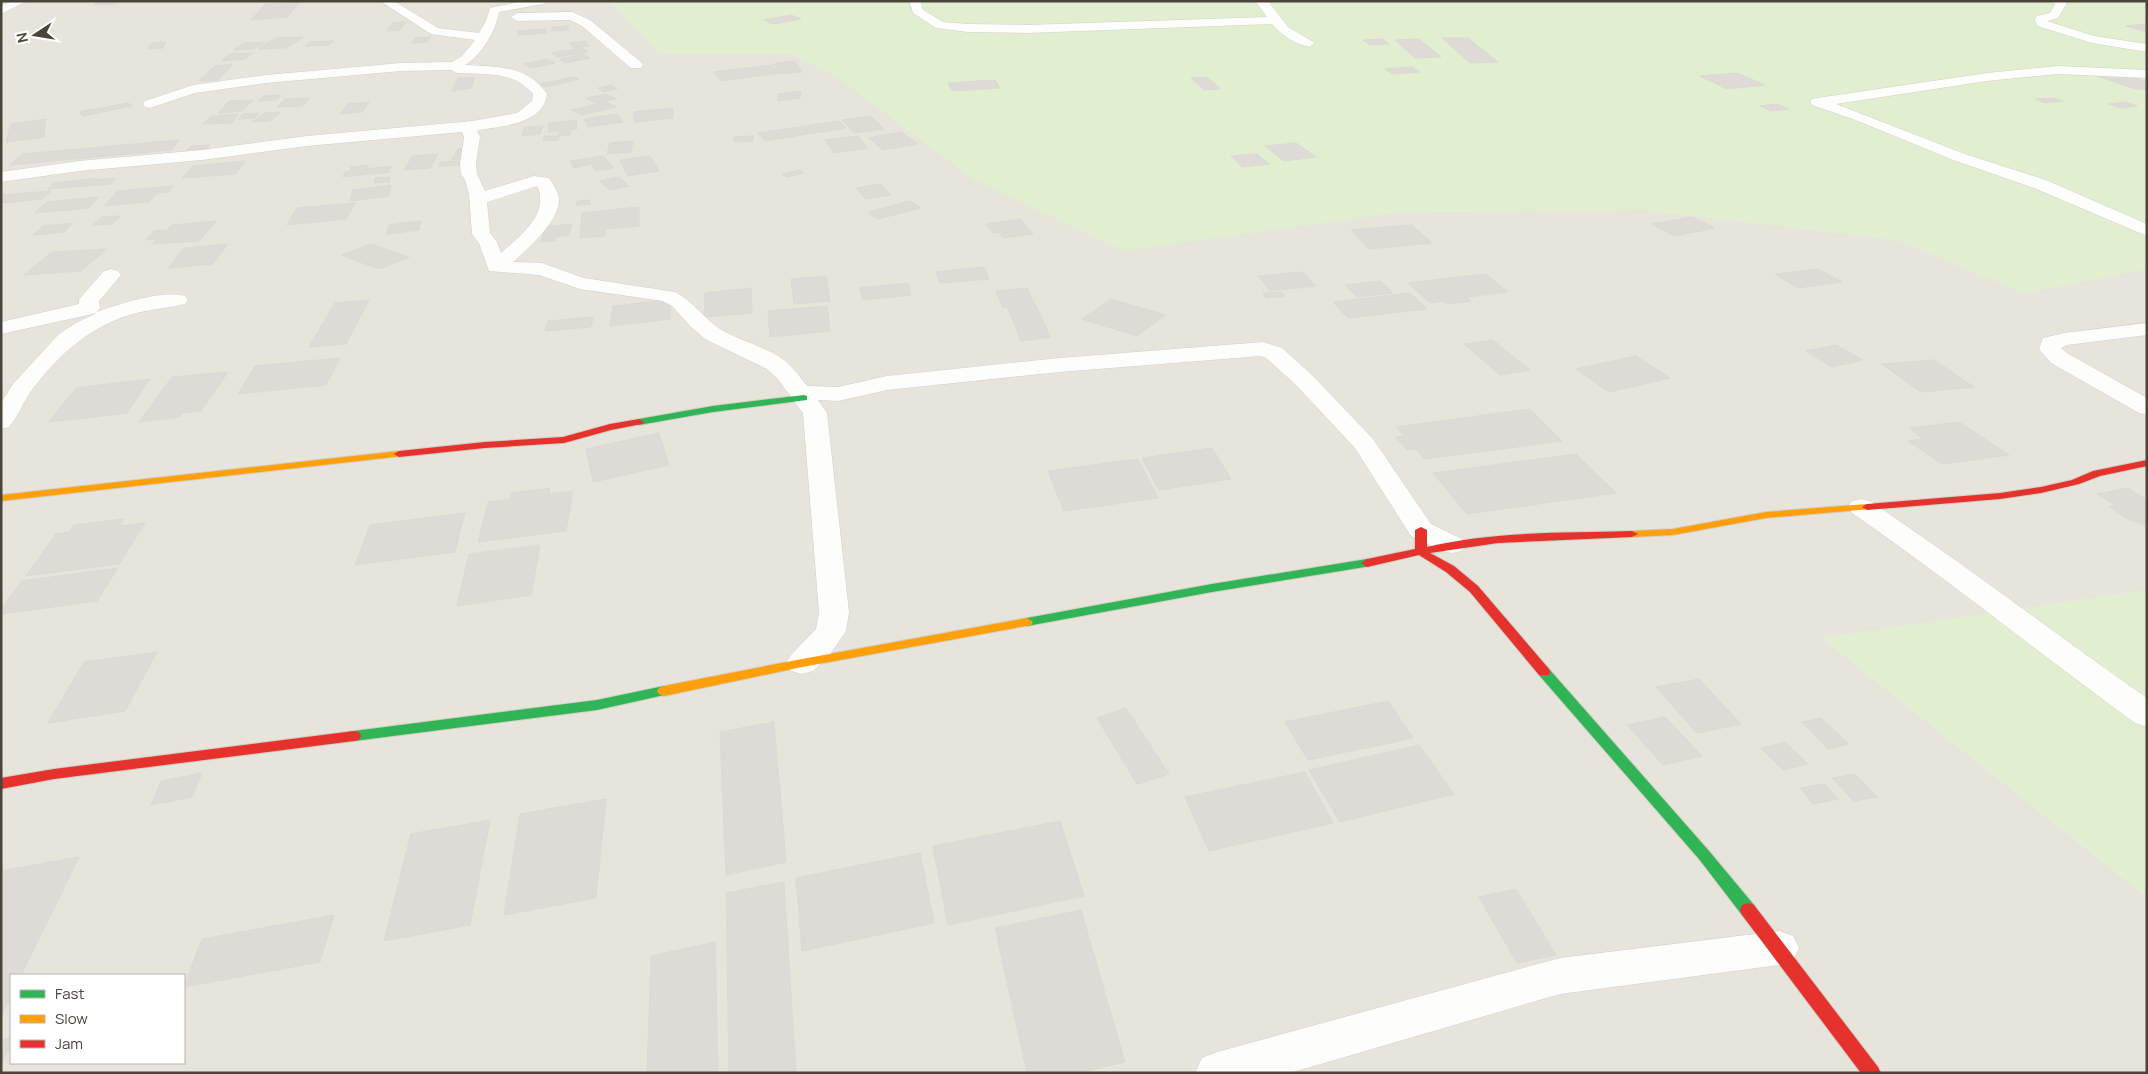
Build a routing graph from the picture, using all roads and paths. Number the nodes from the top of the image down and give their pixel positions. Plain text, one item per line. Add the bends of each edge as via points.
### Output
1 (21, 1) edge
2 (386, 1) edge
3 (543, 1) edge
4 (914, 1) edge
5 (1261, 1) edge
6 (2058, 1) edge
7 (1, 11) edge
8 (493, 18) junction
9 (1276, 20) junction
10 (484, 34) junction
11 (1309, 43) dead end
12 (2147, 48) edge
13 (636, 65) dead end
14 (455, 66) junction
15 (2147, 74) edge
16 (150, 104) dead end
17 (473, 126) junction
18 (1, 177) edge
19 (478, 200) junction
20 (2147, 231) edge
21 (496, 268) junction
22 (111, 275) dead end
23 (178, 300) dead end
24 (90, 308) junction
25 (81, 327) junction
26 (1, 328) edge
27 (2147, 329) edge
28 (806, 401) junction
29 (2147, 408) edge
30 (1, 422) edge
31 (2147, 463) edge
32 (1, 498) edge
33 (1861, 507) junction
34 (1421, 541) junction
35 (1452, 545) joint
36 (802, 663) junction
37 (2147, 715) edge
38 (1, 784) edge
39 (1778, 948) junction
40 (1217, 1073) edge
41 (1872, 1073) edge

1 - 7 street
2 - 10 street via 428,28 448,33
3 - 8 street via 498,8 492,12
4 - 9 street via 917,11 940,25 968,28
5 - 9 street
6 - 12 street via 2062,3 2054,15 2041,19 2041,23 2092,39
8 - 10 street
8 - 13 street via 572,16 586,23
9 - 11 street via 1293,36
10 - 14 street via 475,50
14 - 16 street via 401,67 266,79 193,90
14 - 17 street via 468,71 510,72 534,86 540,94 539,102 522,116
15 - 20 street via 2050,70 1817,102 1959,157 2040,184
17 - 18 street via 307,141
17 - 19 street via 469,133 472,136 468,164
19 - 21 street via 481,234 488,242
19 - 21 street via 534,181 543,182 550,199 548,211 535,230
21 - 28 street via 542,269 580,283 668,296 679,302 713,334 775,364 785,372
22 - 24 street via 89,300
23 - 25 street via 133,308
24 - 25 street
24 - 26 street
25 - 30 street via 46,360
27 - 29 street via 2064,339 2051,343 2050,349 2059,358
28 - 32 street via 713,409 610,426 539,444 485,445
28 - 34 street via 887,383 1264,349 1304,380 1364,444
28 - 36 street via 828,536 834,612 831,631
31 - 33 street via 2097,473 2041,490
33 - 35 street via 1766,515 1673,532
33 - 37 street via 1936,558
34 - 35 street
34 - 36 street via 1399,558 1212,588
34 - 39 street via 1474,589 1704,855
36 - 38 street via 597,705 54,774
39 - 40 street via 1560,976
39 - 41 street

